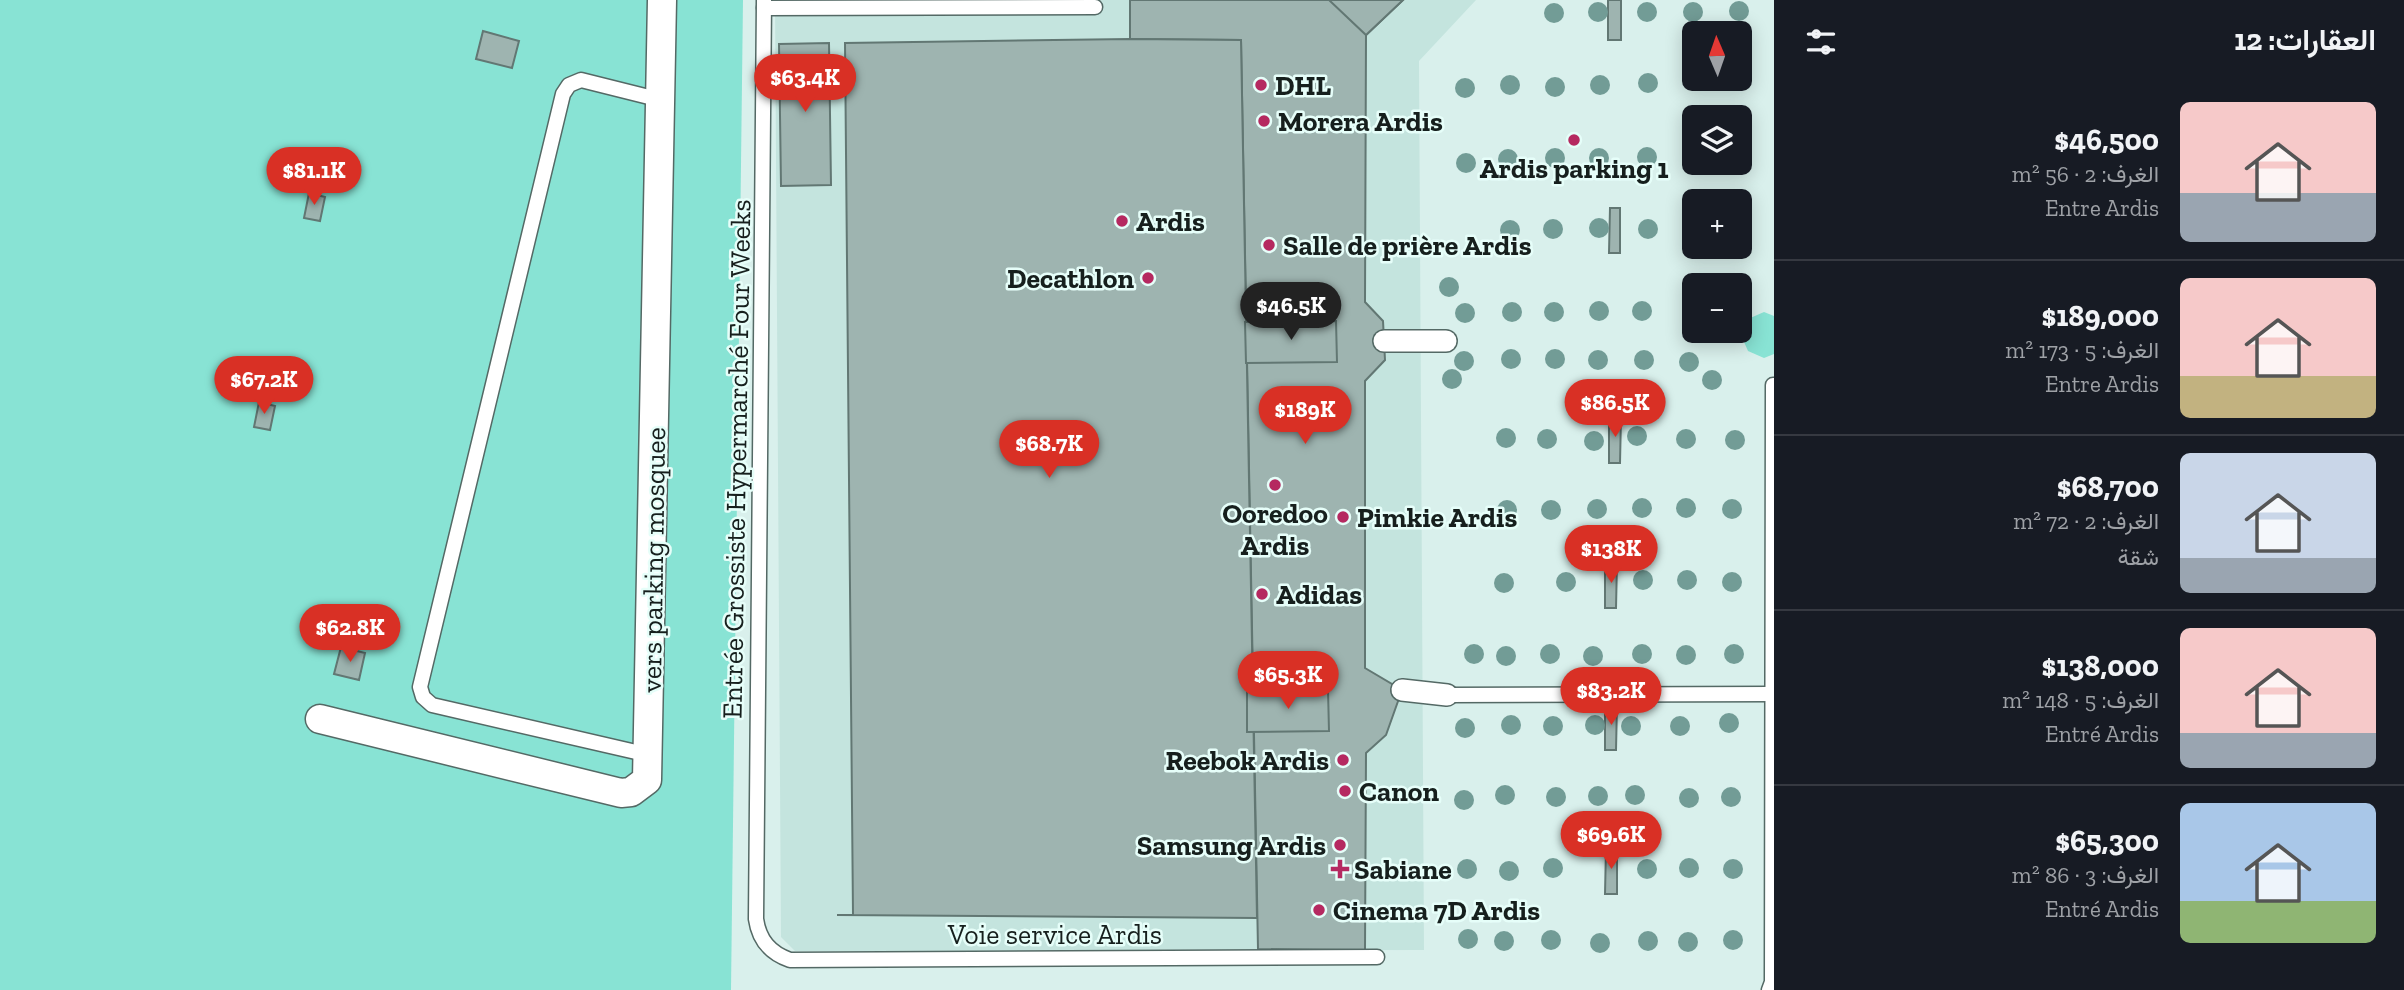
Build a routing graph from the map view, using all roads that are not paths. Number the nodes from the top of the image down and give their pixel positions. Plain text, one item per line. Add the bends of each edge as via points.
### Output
1 (662, 0) edge
2 (764, 4) edge
3 (1095, 7) dead end
4 (661, 100) junction
5 (1384, 341) dead end
6 (1446, 341) dead end
7 (1773, 385) edge
8 (1402, 690) dead end
9 (1773, 694) edge
10 (1447, 695) joint
11 (320, 719) dead end
12 (649, 755) junction
13 (756, 919) joint
14 (1377, 957) dead end
15 (1769, 990) edge

1 - 4 street, vers parking mosquee
2 - 3 lane
2 - 13 lane, Entrée Grossiste Hypermarché Four Weeks
4 - 12 street, vers parking mosquee
4 - 12 lane via 581,80 563,94 420,687 432,705
5 - 6 street
7 - 9 lane
8 - 10 street
9 - 10 lane
9 - 15 lane
11 - 12 street, vers parking mosquee via 621,793 631,792 647,780
13 - 14 lane, Voie service Ardis via 761,939 790,960

